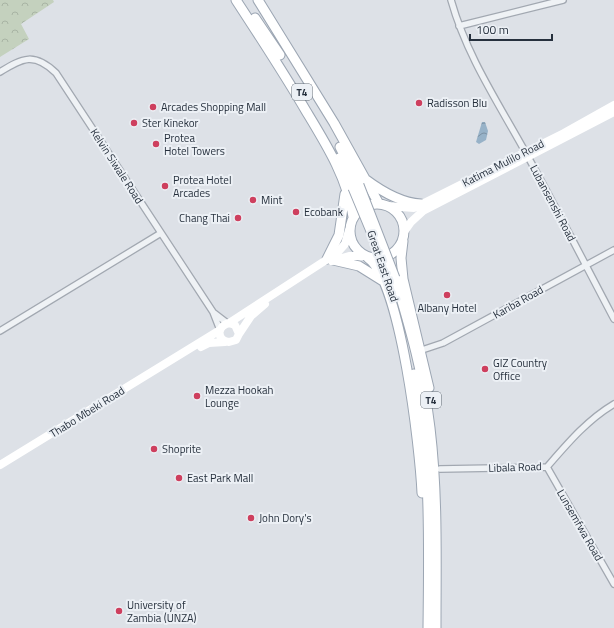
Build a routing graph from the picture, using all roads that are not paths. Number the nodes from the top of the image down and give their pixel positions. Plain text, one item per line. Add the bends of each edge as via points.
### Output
1 (236, 0) edge
2 (243, 0) edge
3 (251, 0) edge
4 (258, 0) edge
5 (451, 0) edge
6 (563, 0) edge
7 (459, 26) junction
8 (0, 72) edge
9 (614, 105) edge
10 (614, 112) edge
11 (527, 154) junction
12 (355, 185) junction
13 (421, 204) junction
14 (383, 205) junction
15 (353, 217) junction
16 (349, 230) junction
17 (161, 233) junction
18 (403, 236) junction
19 (614, 250) edge
20 (366, 257) junction
21 (330, 260) junction
22 (586, 265) junction
23 (389, 280) junction
24 (213, 312) junction
25 (614, 319) edge
26 (228, 323) junction
27 (220, 330) junction
28 (0, 331) edge
29 (238, 334) junction
30 (225, 342) junction
31 (422, 350) junction
32 (174, 357) junction
33 (614, 404) edge
34 (0, 465) edge
35 (547, 467) junction
36 (440, 469) junction
37 (433, 562) junction
38 (614, 584) edge
39 (428, 628) edge
40 (436, 628) edge

1 - 12 main road, Great East Road / T4 via 324,141
2 - 12 main road, Great East Road / T4 via 284,62
3 - 12 main road, Great East Road / T4 via 329,126
4 - 12 main road, Great East Road / T4 via 334,123
5 - 7 street, Lubansenshi Road
6 - 7 street
7 - 11 street, Lubansenshi Road via 488,90
8 - 17 street, Kelvin Siwale Road via 18,61 38,59 56,73
9 - 11 main road, Katima Mulilo Road
10 - 11 main road, Katima Mulilo Road
11 - 13 main road, Katima Mulilo Road
11 - 18 main road, Katima Mulilo Road via 422,211 411,222
11 - 22 street, Lubansenshi Road
12 - 13 main road via 410,203
12 - 14 main road, Great East Road / T4
12 - 15 main road, Great East Road / T4
12 - 21 main road
12 - 23 main road, Great East Road / T4, bridge
13 - 14 main road, Katima Mulilo Road via 409,208
14 - 15 main road via 364,207
14 - 18 main road via 399,215 403,223
15 - 16 main road
16 - 20 main road via 353,246
16 - 21 main road, Thabo Mbeki Road via 342,249
17 - 24 street, Kelvin Siwale Road
17 - 28 street
18 - 20 main road via 398,249 391,255 382,259
18 - 31 main road, Great East Road / T4 via 403,279
19 - 22 street, Kariba Road
20 - 21 main road, Thabo Mbeki Road via 349,256
20 - 23 main road, Great East Road / T4 via 376,264
21 - 23 main road via 359,266
21 - 26 main road, Thabo Mbeki Road
21 - 29 main road, Thabo Mbeki Road via 259,308
22 - 25 street, Lubansenshi Road
22 - 31 street, Kariba Road via 443,343
23 - 37 main road, Great East Road / T4 via 410,353 423,428
24 - 26 street, Kelvin Siwale Road
24 - 27 street, Kelvin Siwale Road
26 - 27 main road, Thabo Mbeki Road
26 - 29 main road via 235,325
27 - 30 main road via 220,336
27 - 32 main road, Thabo Mbeki Road
29 - 30 main road, Thabo Mbeki Road via 233,342
30 - 32 main road, Thabo Mbeki Road via 209,343
31 - 36 main road, Great East Road / T4 via 431,396
32 - 34 main road, Thabo Mbeki Road
33 - 35 street, Libala Road via 590,422
35 - 36 street, Libala Road
35 - 38 street, Lunsemfwa Road
36 - 37 main road, Great East Road / T4 via 441,539
37 - 39 main road, Great East Road / T4
37 - 40 main road, Great East Road / T4

